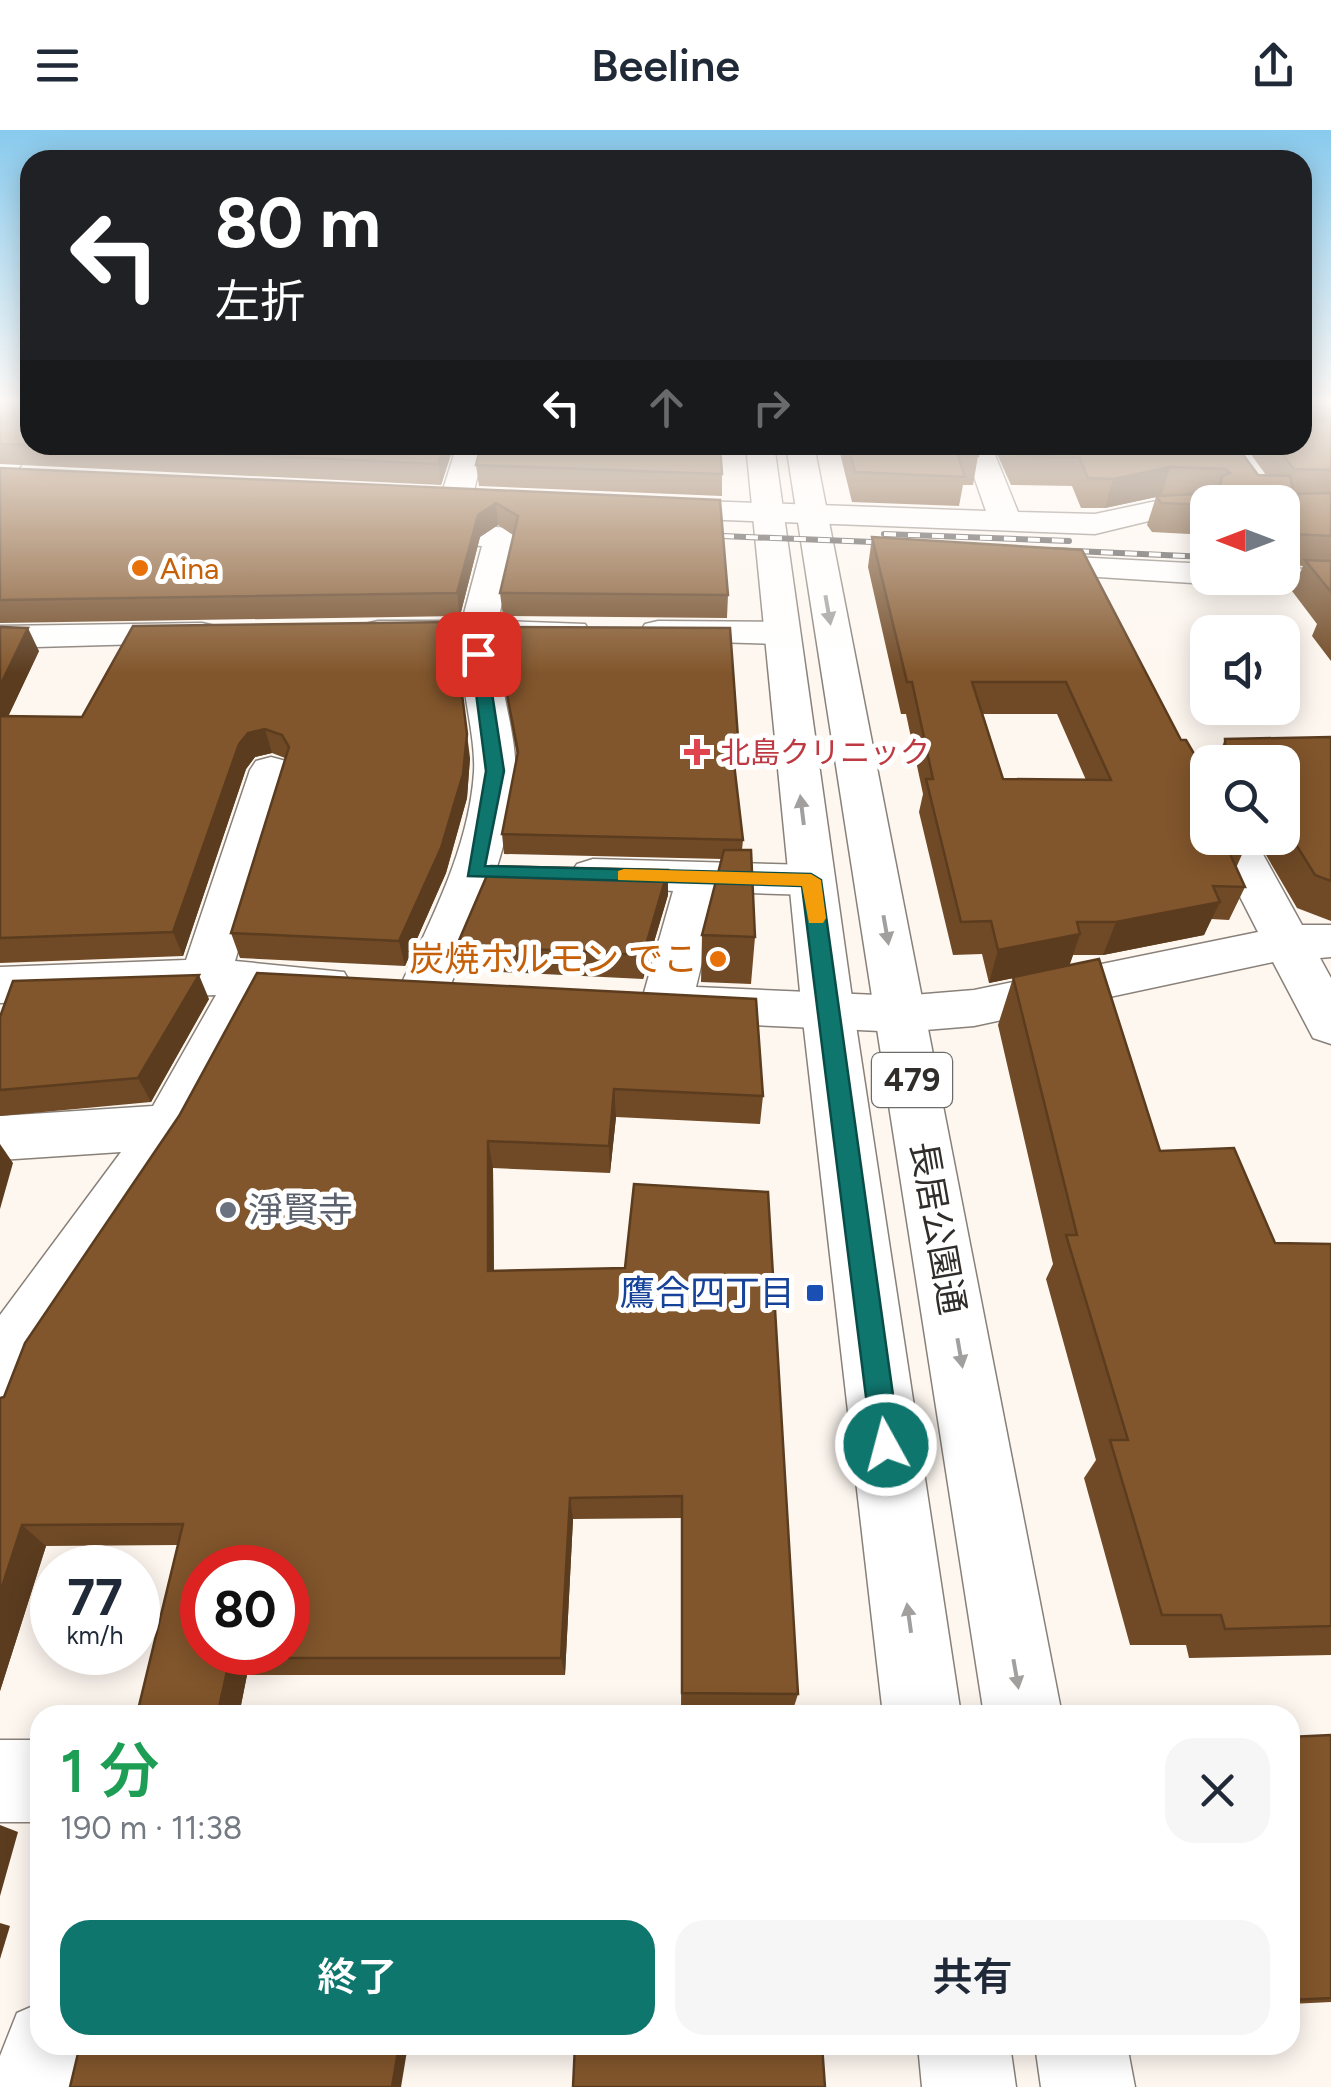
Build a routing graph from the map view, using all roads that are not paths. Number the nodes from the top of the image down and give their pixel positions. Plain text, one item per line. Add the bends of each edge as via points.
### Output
1 (458, 491) edge
2 (776, 491) edge
3 (797, 491) edge
4 (994, 491) edge
5 (416, 498) edge
6 (456, 500) junction
7 (624, 507) edge
8 (1190, 510) edge
9 (497, 520) junction
10 (1006, 522) junction
11 (384, 532) edge
12 (793, 538) junction
13 (612, 542) edge
14 (977, 562) edge
15 (1088, 569) junction
16 (1190, 573) edge
17 (1300, 579) edge
18 (1331, 580) edge
19 (1107, 603) edge
20 (478, 631) junction
21 (338, 633) edge
22 (780, 633) junction
23 (239, 634) edge
24 (0, 637) edge
25 (271, 770) dead end
26 (1245, 855) edge
27 (512, 872) junction
28 (700, 877) junction
29 (811, 880) junction
30 (1310, 942) edge
31 (227, 978) junction
32 (0, 985) edge
33 (392, 987) junction
34 (480, 992) edge
35 (610, 1000) edge
36 (666, 1003) junction
37 (828, 1012) junction
38 (901, 1014) junction
39 (1331, 1025) edge
40 (170, 1127) junction
41 (0, 1138) edge
42 (6, 1362) edge
43 (921, 1705) edge
44 (1021, 1705) edge
45 (0, 1781) edge
46 (30, 1781) edge
47 (46, 2055) edge
48 (965, 2055) edge
49 (1082, 2055) edge
50 (38, 2087) edge
51 (969, 2087) edge
52 (1088, 2087) edge

1 - 6 main road
2 - 12 main road, 長居公園通 / 479
3 - 12 main road, 長居公園通 / 479
4 - 10 main road
5 - 6 main road
6 - 9 main road
7 - 12 main road
8 - 10 main road via 1095,524
9 - 11 main road
9 - 13 main road
9 - 20 main road
10 - 12 main road
12 - 22 main road, 長居公園通 / 479
12 -> 38 main road, 長居公園通 / 479
14 - 15 main road
15 - 16 main road
15 - 19 main road
17 - 18 main road
20 - 21 main road
20 - 22 main road
20 - 27 main road via 479,678
29 -> 22 main road, 長居公園通 / 479
23 - 24 main road
25 - 31 main road
26 - 30 main road
27 - 28 main road
27 - 33 main road
28 - 29 main road
28 - 36 main road
29 - 37 main road, 長居公園通 / 479
30 - 38 main road via 974,1008
30 - 39 main road
31 - 32 main road
31 - 33 main road
31 - 40 main road
33 - 34 main road
35 - 36 main road
36 - 37 main road
37 - 38 main road
43 -> 37 main road, 長居公園通 / 479
38 -> 44 main road, 長居公園通 / 479
40 - 41 main road
40 - 42 main road
45 - 46 main road
47 - 50 main road
48 - 51 main road
49 - 52 main road

